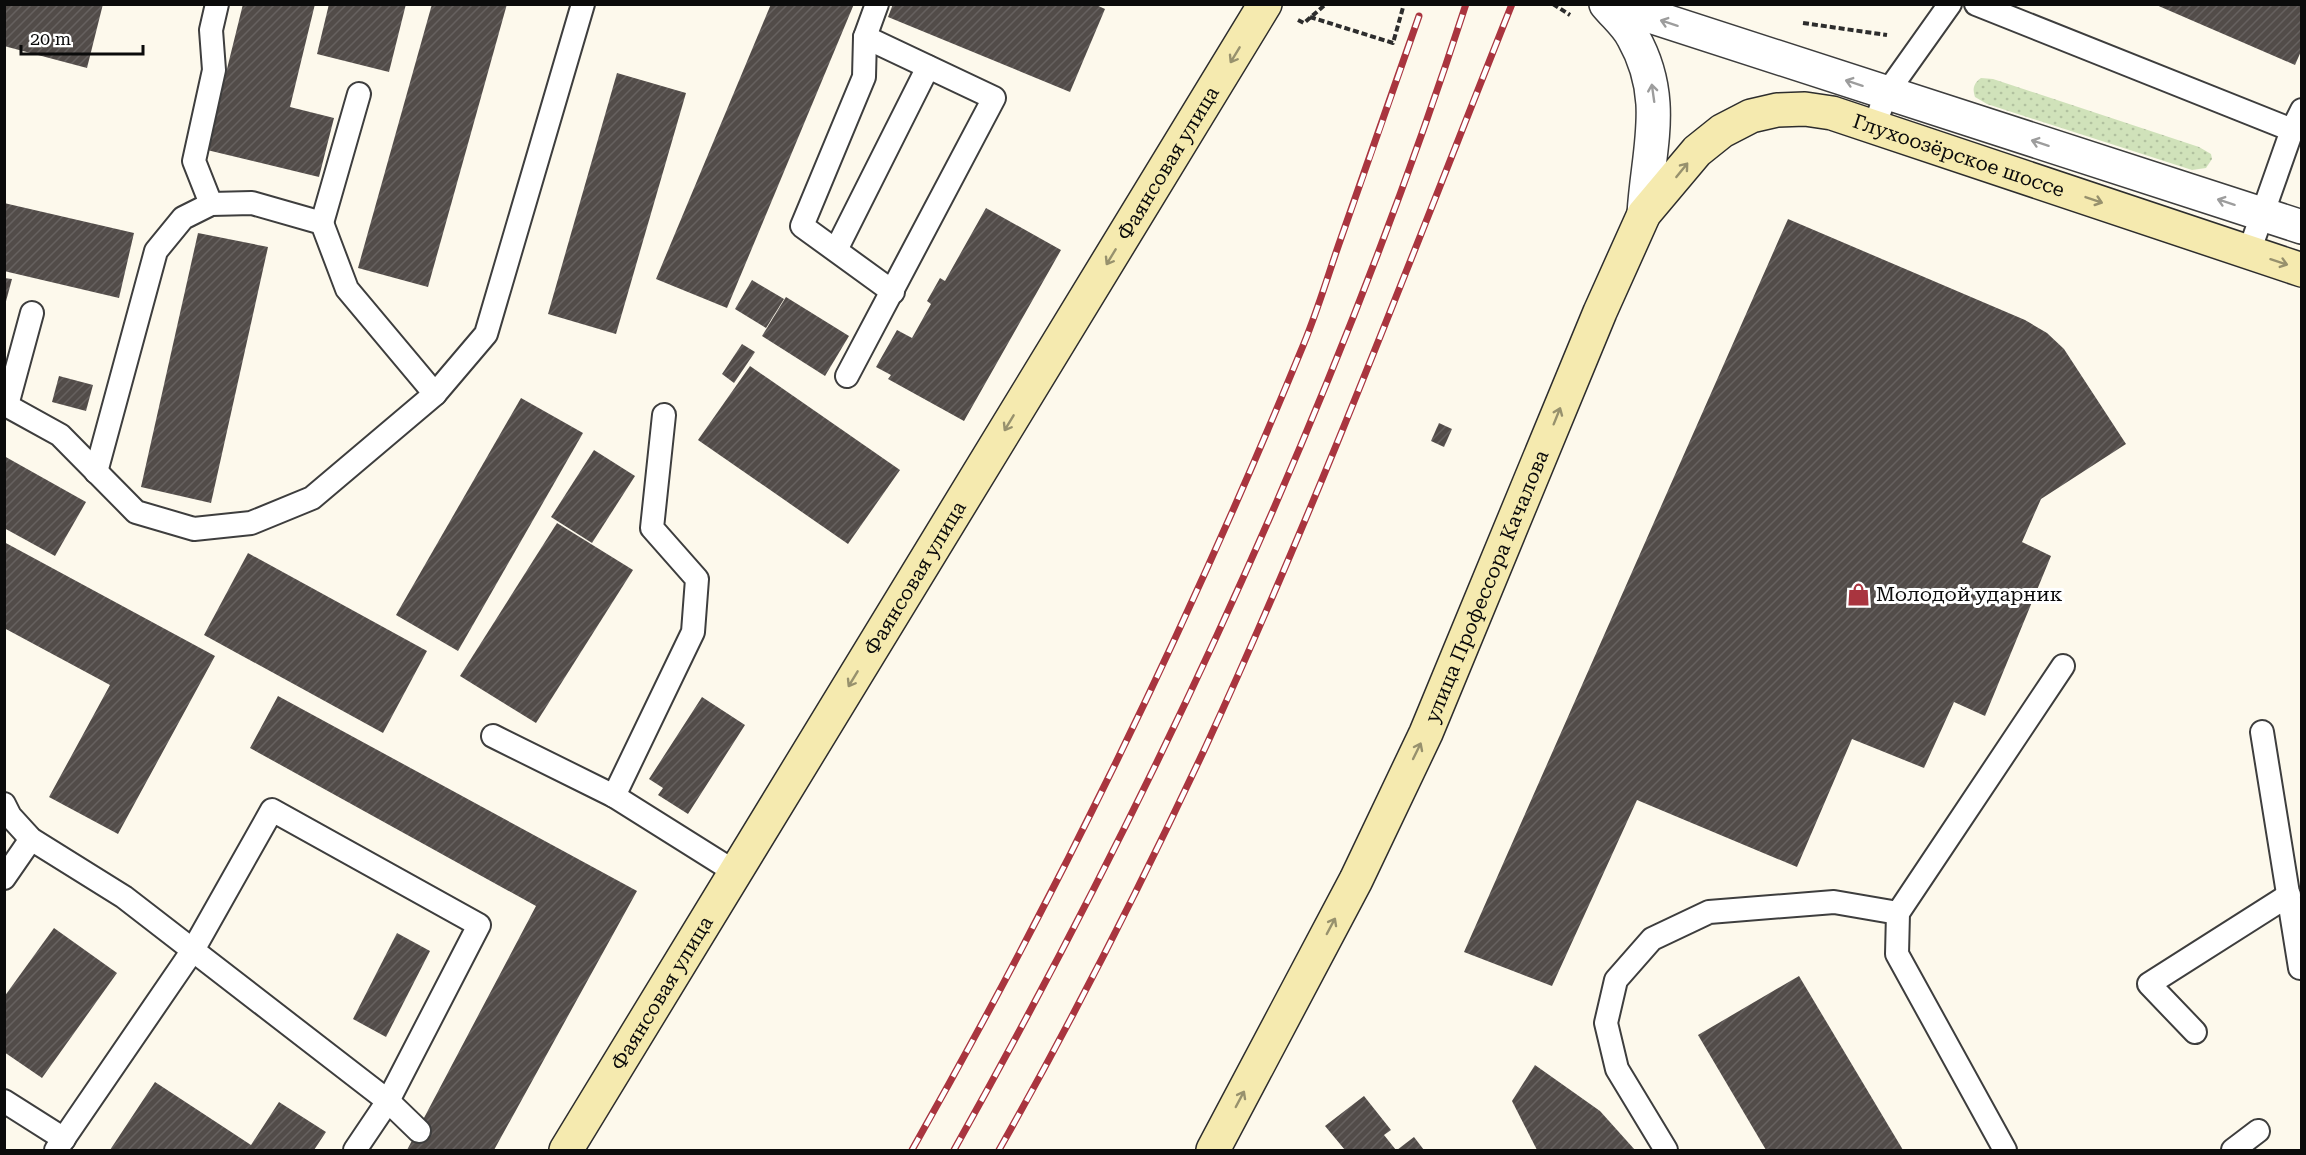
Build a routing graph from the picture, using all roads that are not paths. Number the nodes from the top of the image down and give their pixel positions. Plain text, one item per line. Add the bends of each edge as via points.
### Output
1 (217, 4) edge
2 (583, 4) edge
3 (877, 4) edge
4 (1265, 4) edge
5 (1606, 4) edge
6 (1613, 4) edge
7 (1950, 4) edge
8 (1976, 4) edge
9 (865, 37) junction
10 (928, 67) junction
11 (359, 94) dead end
12 (1886, 94) junction
13 (2297, 120) edge
14 (1875, 126) junction
15 (211, 204) junction
16 (2262, 213) junction
17 (1644, 214) junction
18 (322, 223) junction
19 (2301, 226) edge
20 (836, 250) junction
21 (2249, 252) junction
22 (2301, 270) edge
23 (893, 292) junction
24 (32, 313) dead end
25 (847, 376) dead end
26 (435, 394) junction
27 (6, 405) edge
28 (663, 415) dead end
29 (96, 472) junction
30 (2063, 666) dead end
31 (2262, 732) dead end
32 (493, 736) dead end
33 (614, 796) junction
34 (4, 804) edge
35 (31, 840) junction
36 (735, 872) junction
37 (4, 878) edge
38 (2289, 895) junction
39 (1898, 913) junction
40 (193, 950) junction
41 (2301, 968) edge
42 (2195, 1032) dead end
43 (4, 1101) edge
44 (388, 1101) junction
45 (419, 1131) dead end
46 (2258, 1131) dead end
47 (60, 1145) edge
48 (355, 1150) edge
49 (566, 1150) edge
50 (1213, 1150) edge
51 (1666, 1150) edge
52 (2005, 1150) edge
53 (2233, 1150) edge

1 - 15 lane via 211,30 214,70 194,161
2 - 26 lane via 486,334
3 - 9 lane
4 -> 36 street, Фаянсовая улица
17 -> 5 street, улица Профессора Качалова via 1655,111 1651,83 1632,34
12 -> 6 street, Глухоозёрское шоссе
7 - 12 lane
8 - 13 lane
9 - 10 lane
9 - 20 lane via 864,76 802,226
10 - 20 lane
10 - 23 lane via 994,98
11 - 18 lane
12 - 14 lane
16 -> 12 street, Глухоозёрское шоссе
13 - 16 lane
17 -> 14 street, Глухоозёрское шоссе via 1697,152 1722,131 1751,116 1805,110 1832,113
14 -> 21 street, Глухоозёрское шоссе
15 - 18 lane via 252,203
15 - 29 lane via 183,218 156,251
16 - 19 street, Глухоозёрское шоссе
16 - 21 lane
50 -> 17 street, улица Профессора Качалова via 1356,880 1426,733
18 - 26 lane via 346,289
20 - 23 lane
21 -> 22 street, Глухоозёрское шоссе
23 - 25 lane
24 - 27 lane
26 - 29 lane via 312,498 250,523 194,529 136,512
27 - 29 lane via 60,435
28 - 33 lane via 652,528 698,579 693,632
30 - 39 lane
31 - 38 lane
32 - 33 lane
33 - 36 lane
34 - 35 lane
35 - 37 lane
35 - 40 lane via 124,897
36 - 49 street, Фаянсовая улица
38 - 41 lane
38 - 42 lane via 2149,984
39 - 51 lane via 1834,902 1709,912 1652,939 1616,980 1606,1023 1617,1069
39 - 52 lane via 1897,954
40 - 44 lane
40 - 44 lane via 272,810 479,925
40 - 47 lane
43 - 47 lane
44 - 45 lane
44 - 48 lane
46 - 53 lane

